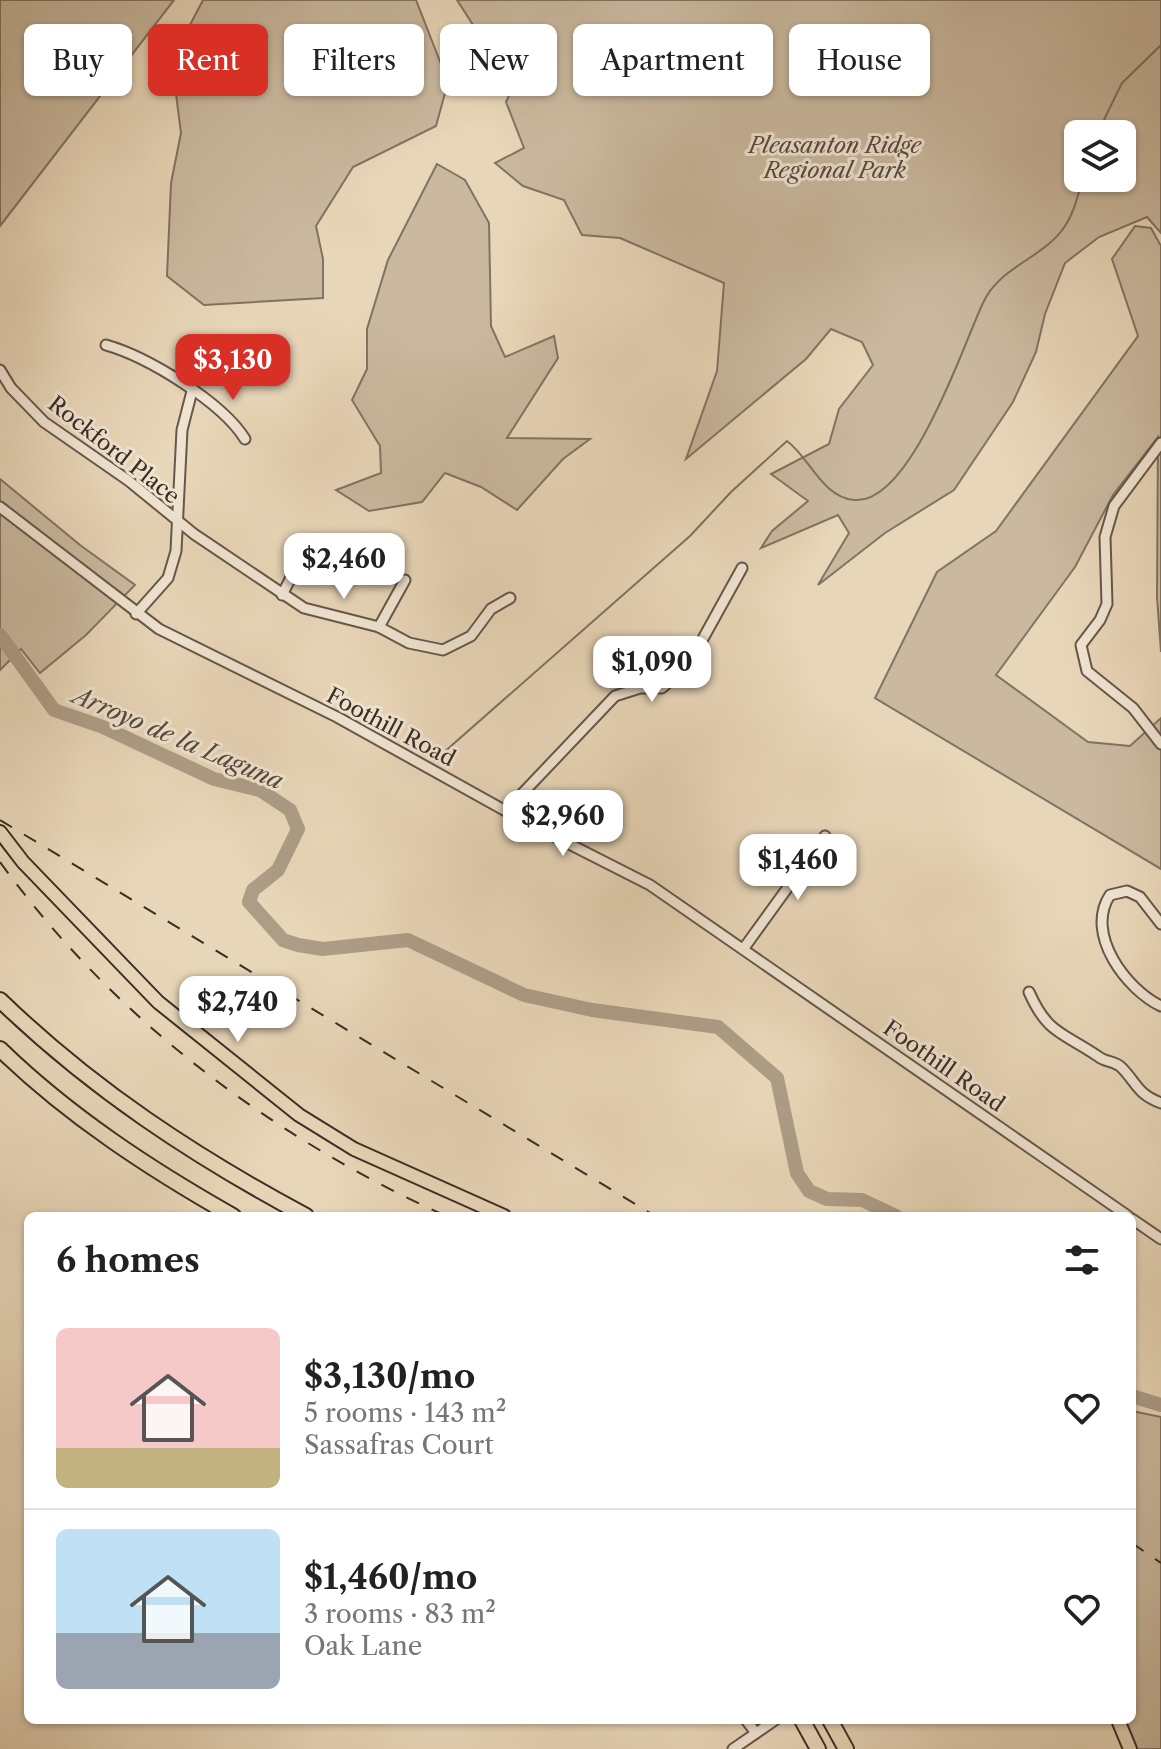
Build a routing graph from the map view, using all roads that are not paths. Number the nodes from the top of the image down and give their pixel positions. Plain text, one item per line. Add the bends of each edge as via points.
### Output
1 (106, 345) dead end
2 (0, 370) edge
3 (192, 391) junction
4 (245, 439) dead end
5 (1161, 443) edge
6 (0, 507) edge
7 (177, 522) junction
8 (307, 546) dead end
9 (742, 568) dead end
10 (405, 580) dead end
11 (282, 595) junction
12 (510, 598) dead end
13 (136, 614) junction
14 (379, 627) junction
15 (1161, 744) edge
16 (520, 819) junction
17 (825, 836) dead end
18 (1, 837) edge
19 (1161, 924) edge
20 (744, 948) junction
21 (1029, 992) dead end
22 (0, 1000) edge
23 (1161, 1006) edge
24 (0, 1049) edge
25 (1161, 1103) edge
26 (226, 1212) edge
27 (299, 1212) edge
28 (495, 1212) edge
29 (1121, 1212) edge
30 (1136, 1222) edge
31 (1161, 1239) edge
32 (749, 1724) edge
33 (769, 1724) edge
34 (832, 1724) edge
35 (1120, 1724) edge
36 (805, 1726) edge
37 (756, 1733) junction
38 (733, 1749) edge
39 (815, 1749) edge
40 (846, 1749) edge
41 (1130, 1749) edge

1 - 3 street via 153,363
2 - 7 street, Rockford Place via 44,422
3 - 4 street
3 - 7 street via 182,430
5 - 15 street via 1114,506 1106,526 1107,604 1081,645 1081,657 1087,671 1133,708
6 - 13 street, Foothill Road
7 - 11 street, Rockford Place
7 - 13 street via 168,578
8 - 11 street
9 - 16 street via 689,664 662,688 615,696 519,797
10 - 14 street
11 - 14 street, Rockford Place via 304,608
12 - 14 street, Rockford Place via 491,609 471,636 443,650 409,643
13 - 16 street, Foothill Road
16 - 20 street, Foothill Road via 650,885
17 - 20 street
18 - 28 main road via 158,1002 299,1115 375,1159
19 - 23 street via 1140,897 1127,891 1110,895 1103,908 1104,935 1127,983
20 - 29 street, Foothill Road
21 - 25 street via 1054,1032 1118,1064 1144,1097
22 - 27 highway via 71,1065 160,1131
24 - 26 highway via 95,1128
30 - 31 street, Foothill Road
32 - 37 street
33 - 37 street
34 - 40 highway
35 - 41 main road
36 - 39 highway
37 - 38 street

